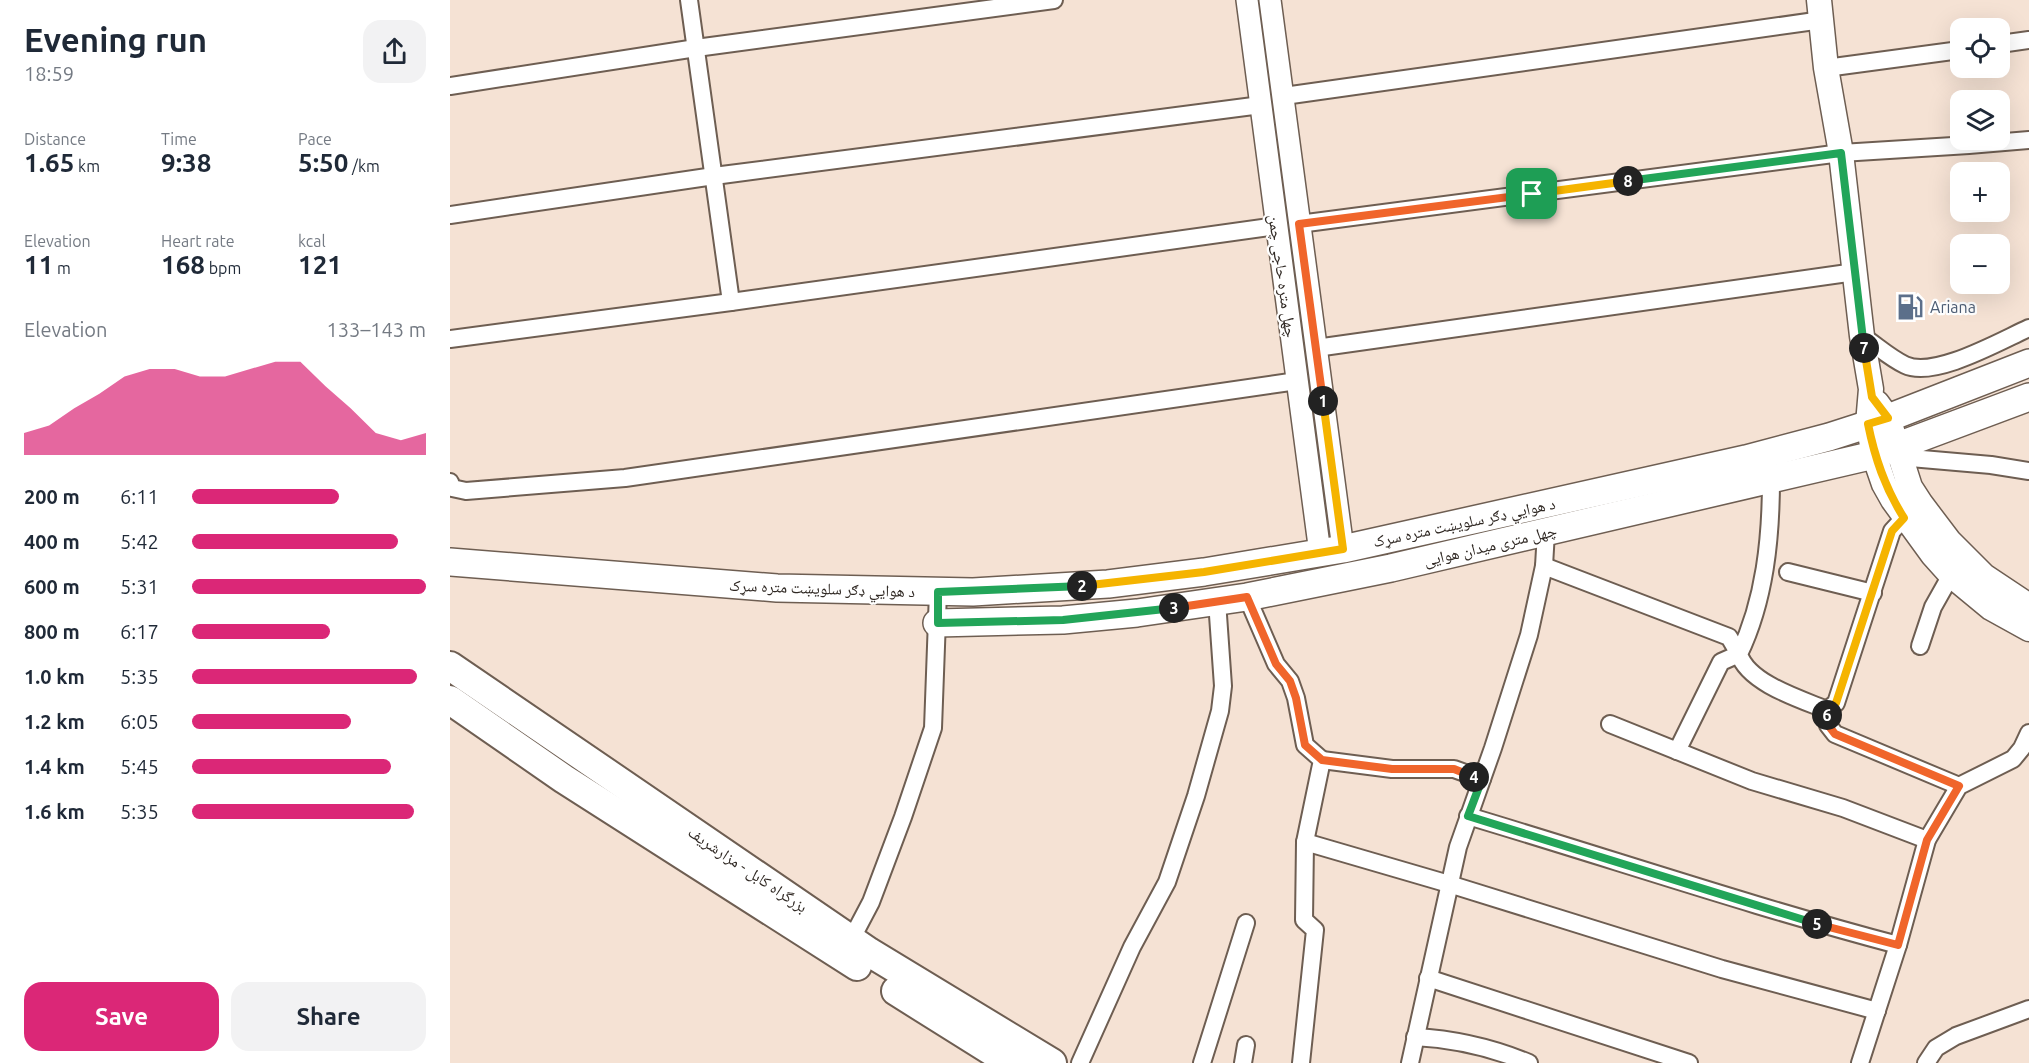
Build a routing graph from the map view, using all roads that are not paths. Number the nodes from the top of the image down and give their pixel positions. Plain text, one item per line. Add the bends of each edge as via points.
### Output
1 (689, 0) edge
2 (1054, 0) edge
3 (1247, 0) edge
4 (1270, 0) edge
5 (1820, 10) edge
6 (2029, 40) edge
7 (2010, 43) edge
8 (696, 48) junction
9 (1950, 51) edge
10 (1826, 68) junction
11 (450, 86) edge
12 (1284, 96) junction
13 (1261, 105) junction
14 (2029, 140) edge
15 (1841, 153) junction
16 (714, 176) junction
17 (450, 215) edge
18 (1299, 224) junction
19 (1277, 226) junction
20 (1855, 272) junction
21 (731, 303) junction
22 (2029, 328) edge
23 (1862, 336) junction
24 (450, 339) edge
25 (1316, 348) junction
26 (2029, 363) edge
27 (1297, 381) junction
28 (2029, 397) edge
29 (1878, 421) junction
30 (1890, 453) junction
31 (2029, 471) edge
32 (1771, 479) junction
33 (450, 482) edge
34 (1904, 518) junction
35 (1546, 532) junction
36 (1331, 551) junction
37 (450, 562) edge
38 (1544, 566) junction
39 (1788, 572) dead end
40 (1951, 575) junction
41 (938, 592) junction
42 (1873, 593) junction
43 (1247, 597) junction
44 (1217, 602) junction
45 (2029, 606) edge
46 (938, 623) junction
47 (2029, 629) edge
48 (1920, 646) dead end
49 (1739, 654) junction
50 (450, 666) edge
51 (450, 700) edge
52 (1827, 710) junction
53 (1610, 724) dead end
54 (2029, 734) edge
55 (1677, 751) junction
56 (1322, 760) junction
57 (1482, 779) junction
58 (1959, 786) junction
59 (1468, 816) junction
60 (1927, 840) junction
61 (1305, 842) junction
62 (1449, 884) junction
63 (1246, 923) dead end
64 (851, 940) junction
65 (1898, 945) junction
66 (1428, 978) junction
67 (2029, 1010) edge
68 (1877, 1011) junction
69 (1416, 1037) junction
70 (1246, 1045) dead end
71 (1011, 1063) edge
72 (1052, 1063) edge
73 (1080, 1063) edge
74 (1202, 1063) edge
75 (1243, 1063) edge
76 (1301, 1063) edge
77 (1410, 1063) edge
78 (1528, 1063) edge
79 (1689, 1063) edge
80 (1860, 1063) edge
81 (1926, 1063) edge

1 - 8 street
2 - 8 street
3 - 13 street, چهل متره حاجی چمن
4 - 12 street, چهل متره حاجی چمن
5 - 10 main road
5 - 12 street
6 - 7 street
8 - 11 street
8 - 16 street
9 - 10 street
10 - 15 main road
12 - 18 street, چهل متره حاجی چمن
13 - 16 street
13 - 19 street, چهل متره حاجی چمن
14 - 15 street
15 - 18 street
15 - 20 main road
16 - 17 street
16 - 21 street
18 - 25 street, چهل متره حاجی چمن
19 - 21 street
19 - 27 street, چهل متره حاجی چمن
20 - 23 main road
20 - 25 street
21 - 24 street
22 - 23 street via 1943,366 1926,369 1906,366
23 - 29 main road
25 - 36 street, چهل متره حاجی چمن
26 - 29 main road, د هوايي ډګر سلویښت متره سړک
27 - 33 street via 625,478 466,491 452,488
27 - 36 street, چهل متره حاجی چمن
28 - 30 main road, چهل متری میدان هوایی
29 - 30 main road
29 - 36 main road, د هوايي ډګر سلویښت متره سړک via 1746,459
30 - 31 street
30 - 32 main road, چهل متری میدان هوایی
30 - 34 main road via 1884,484
30 - 45 main road via 1948,541 1984,576
32 - 35 main road, چهل متری میدان هوایی
32 - 49 street via 1767,559 1749,634
34 - 40 main road
34 - 42 street via 1892,531
35 - 38 street
35 - 43 main road, چهل متری میدان هوایی
36 - 41 main road, د هوايي ډګر سلویښت متره سړک via 1108,584
37 - 41 main road, د هوايي ډګر سلویښت متره سړک via 777,588
38 - 49 street via 1729,637
38 - 57 street via 1529,635
39 - 42 street
40 - 47 main road via 1991,608
40 - 48 street via 1933,607
41 - 46 street
42 - 52 street via 1836,703
43 - 44 main road, چهل متری میدان هوایی
43 - 56 street via 1276,664 1290,681 1305,745
44 - 46 main road, چهل متری میدان هوایی via 1063,620
44 - 73 street via 1223,686 1220,711 1196,796 1167,882 1132,946
46 - 64 street via 933,728 871,902
49 - 52 street via 1742,664 1756,677
49 - 55 street via 1721,662
50 - 64 highway, بزرگراه کابل - مزارشریف
51 - 71 highway, بزرگراه کابل - مزارشریف via 573,786
52 - 58 street via 1828,725 1835,734
53 - 55 street
54 - 58 street via 2013,759
55 - 60 street via 1752,781 1843,808
56 - 57 street via 1392,769 1454,769
56 - 61 street
57 - 59 street
58 - 60 street
59 - 62 street
59 - 65 street via 1803,920
60 - 65 street
61 - 62 street
61 - 76 street via 1304,920 1315,930
62 - 66 street
62 - 68 street via 1722,969
63 - 74 street
64 - 72 highway, بزرگراه کابل - مزارشریف
65 - 68 street
66 - 69 street
66 - 79 street
67 - 81 street via 1956,1036 1936,1048
68 - 80 street
69 - 77 street
69 - 78 street via 1504,1053
70 - 75 street

